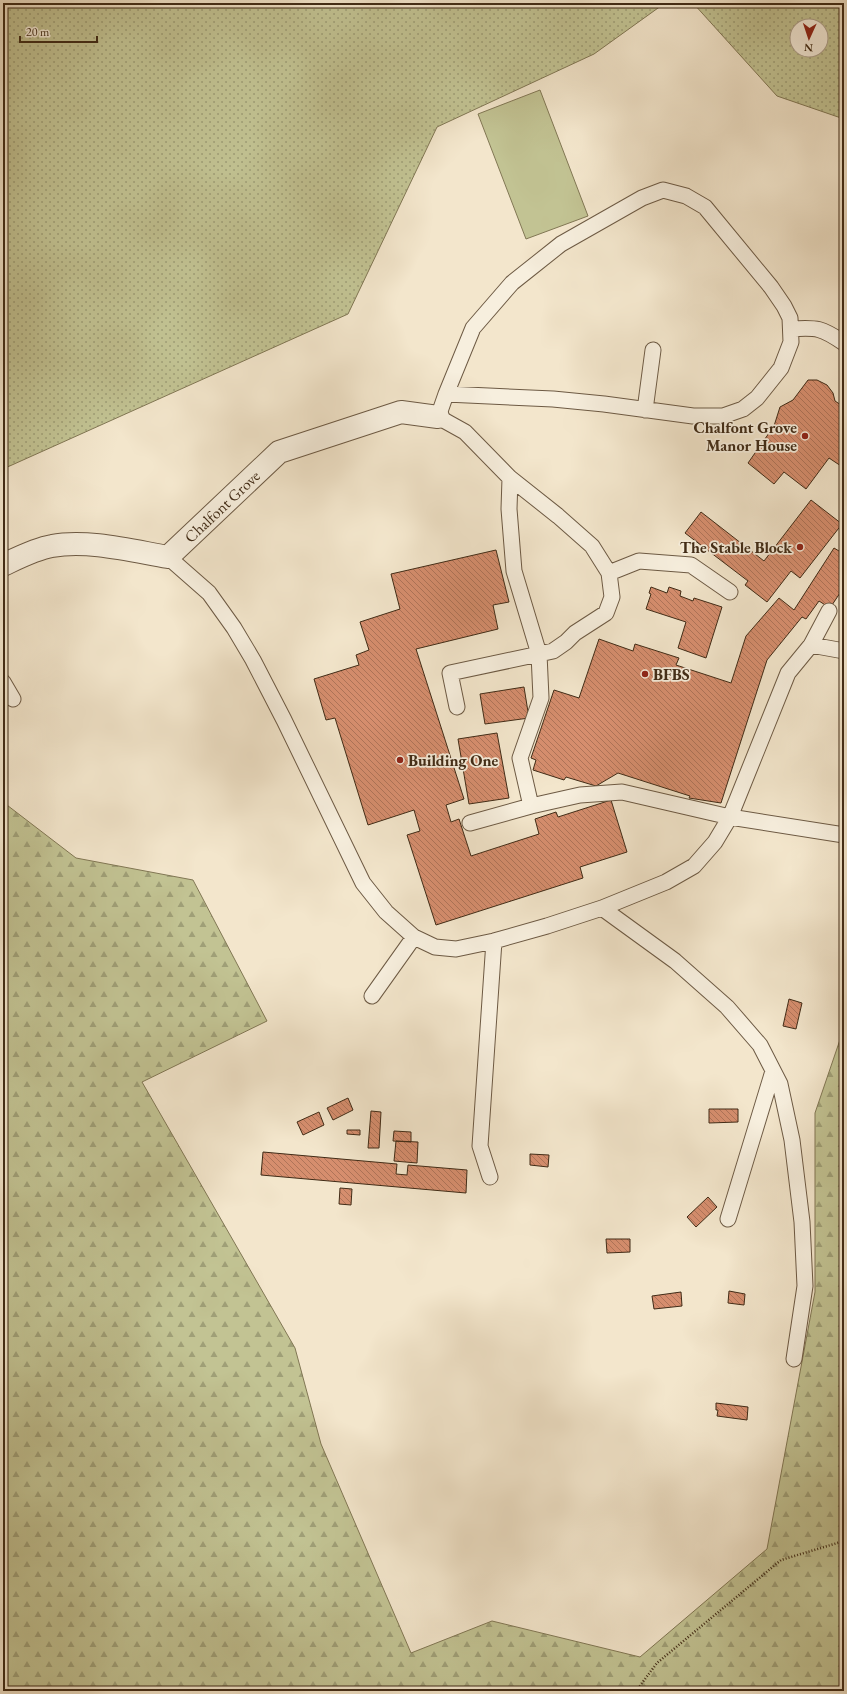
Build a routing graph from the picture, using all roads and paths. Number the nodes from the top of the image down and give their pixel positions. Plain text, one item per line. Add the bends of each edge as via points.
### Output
1 (791, 329) junction
2 (844, 344) edge
3 (653, 350) dead end
4 (446, 394) junction
5 (645, 410) junction
6 (438, 417) junction
7 (510, 478) junction
8 (168, 557) junction
9 (3, 565) edge
10 (609, 573) junction
11 (730, 592) dead end
12 (829, 611) dead end
13 (811, 645) junction
14 (844, 651) edge
15 (539, 654) junction
16 (3, 682) edge
17 (13, 699) dead end
18 (457, 707) dead end
19 (531, 806) junction
20 (730, 817) junction
21 (470, 823) dead end
22 (844, 836) edge
23 (602, 908) junction
24 (414, 937) junction
25 (494, 941) junction
26 (372, 996) dead end
27 (773, 1072) junction
28 (490, 1177) dead end
29 (728, 1219) dead end
30 (794, 1359) dead end
31 (844, 1541) edge
32 (636, 1691) edge

1 - 2 lane via 811,327 825,331
1 - 4 lane via 790,318 784,306 705,207 686,196 663,190 642,198 560,244 512,283 473,328
1 - 5 lane via 791,342 781,368 757,398 743,409 723,416 693,416
3 - 5 lane
4 - 5 lane via 554,399
4 - 6 lane
6 - 7 lane via 465,432
6 - 8 street, Chalfont Grove via 401,412 279,452
7 - 10 lane via 592,546
7 - 15 lane via 509,509 514,571
8 - 9 street via 84,544 52,546
8 - 24 lane via 209,593 234,628 284,720 363,883 386,912
10 - 11 lane via 639,561 691,565
10 - 15 lane via 612,597 606,613 553,651
12 - 13 lane
13 - 14 lane
13 - 20 lane via 788,673
15 - 18 lane via 450,672
15 - 19 lane via 541,698 520,758
16 - 17 lane
19 - 20 lane via 580,795 622,792
19 - 21 lane
20 - 22 lane
20 - 23 lane via 715,842 694,866 666,882
23 - 25 lane
23 - 27 lane via 675,961 727,1007 760,1045
24 - 25 lane via 435,947 456,949
24 - 26 lane
25 - 28 lane via 480,1146
27 - 29 lane
27 - 30 lane via 780,1084 792,1140 802,1222 805,1286
31 - 32 path via 781,1560 657,1663

